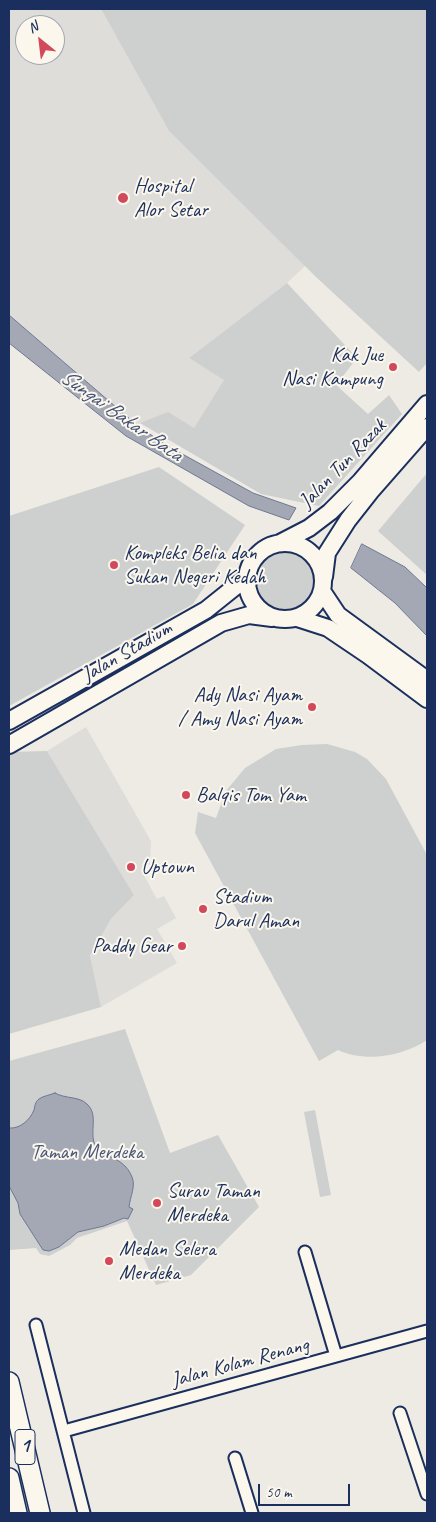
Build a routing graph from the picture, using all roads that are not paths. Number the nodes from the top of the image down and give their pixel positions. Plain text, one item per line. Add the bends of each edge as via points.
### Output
1 (427, 404) edge
2 (427, 427) edge
3 (280, 543) junction
4 (246, 578) junction
5 (323, 584) junction
6 (272, 618) junction
7 (297, 618) junction
8 (427, 680) edge
9 (427, 699) edge
10 (9, 721) edge
11 (9, 745) edge
12 (305, 1252) dead end
13 (36, 1325) dead end
14 (427, 1331) edge
15 (336, 1356) junction
16 (9, 1382) edge
17 (400, 1413) dead end
18 (64, 1431) junction
19 (235, 1458) dead end
20 (9, 1478) edge
21 (427, 1494) edge
22 (17, 1513) edge
23 (40, 1513) edge
24 (84, 1513) edge
25 (252, 1513) edge

1 - 3 main road, Jalan Tun Razak via 330,512 309,528
2 - 5 main road, Jalan Tun Razak via 348,520 327,553
3 - 4 main road via 266,547 256,555
3 - 5 main road via 303,547 313,555 320,566
4 - 6 main road via 252,603
4 - 10 main road, Jalan Stadium via 206,610
5 - 7 main road via 317,602
5 - 8 main road via 338,615
6 - 7 main road
6 - 11 main road, Jalan Stadium via 249,615 221,623
7 - 9 main road via 328,628
12 - 15 street
13 - 18 street
14 - 15 street, Jalan Kolam Renang
15 - 18 street, Jalan Kolam Renang
16 - 23 main road, 1
17 - 21 street
18 - 24 street
19 - 25 street
20 - 22 main road, 1

